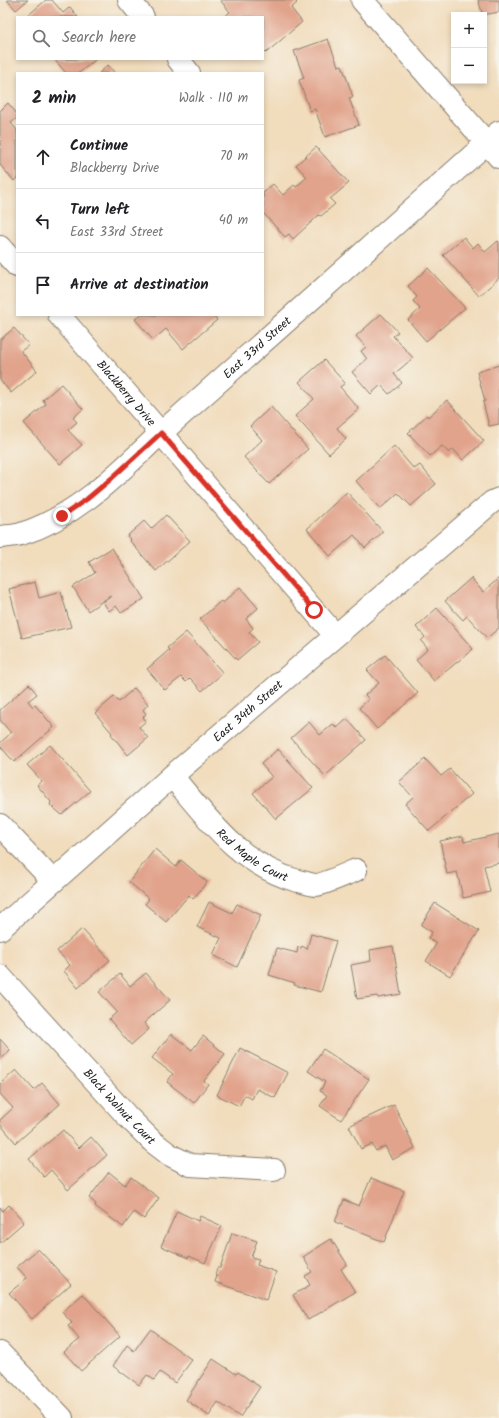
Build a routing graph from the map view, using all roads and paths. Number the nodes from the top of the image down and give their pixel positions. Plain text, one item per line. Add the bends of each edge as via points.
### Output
1 (128, 0) edge
2 (362, 0) edge
3 (142, 16) edge
4 (179, 60) edge
5 (188, 72) edge
6 (495, 144) edge
7 (0, 247) edge
8 (16, 265) edge
9 (60, 316) edge
10 (161, 433) junction
11 (499, 499) edge
12 (0, 537) edge
13 (335, 635) junction
14 (172, 776) junction
15 (0, 825) edge
16 (356, 870) dead end
17 (53, 881) junction
18 (0, 928) edge
19 (0, 976) edge
20 (274, 1170) dead end
21 (0, 1353) edge
22 (62, 1418) edge

1 - 3 street
2 - 6 street
4 - 5 street
6 - 10 street, East 33rd Street
7 - 8 street
9 - 10 street, Blackberry Drive
10 - 12 street, East 33rd Street via 87,499 62,516 20,534
10 - 13 street, Blackberry Drive
11 - 13 street, East 34th Street via 492,502
13 - 14 street, East 34th Street
14 - 16 street, Red Maple Court via 215,828 246,856 262,866 286,878 317,885
14 - 17 street, East 34th Street
15 - 17 street
17 - 18 street, East 34th Street
19 - 20 street, Black Walnut Court via 127,1116 170,1155 190,1165
21 - 22 street

